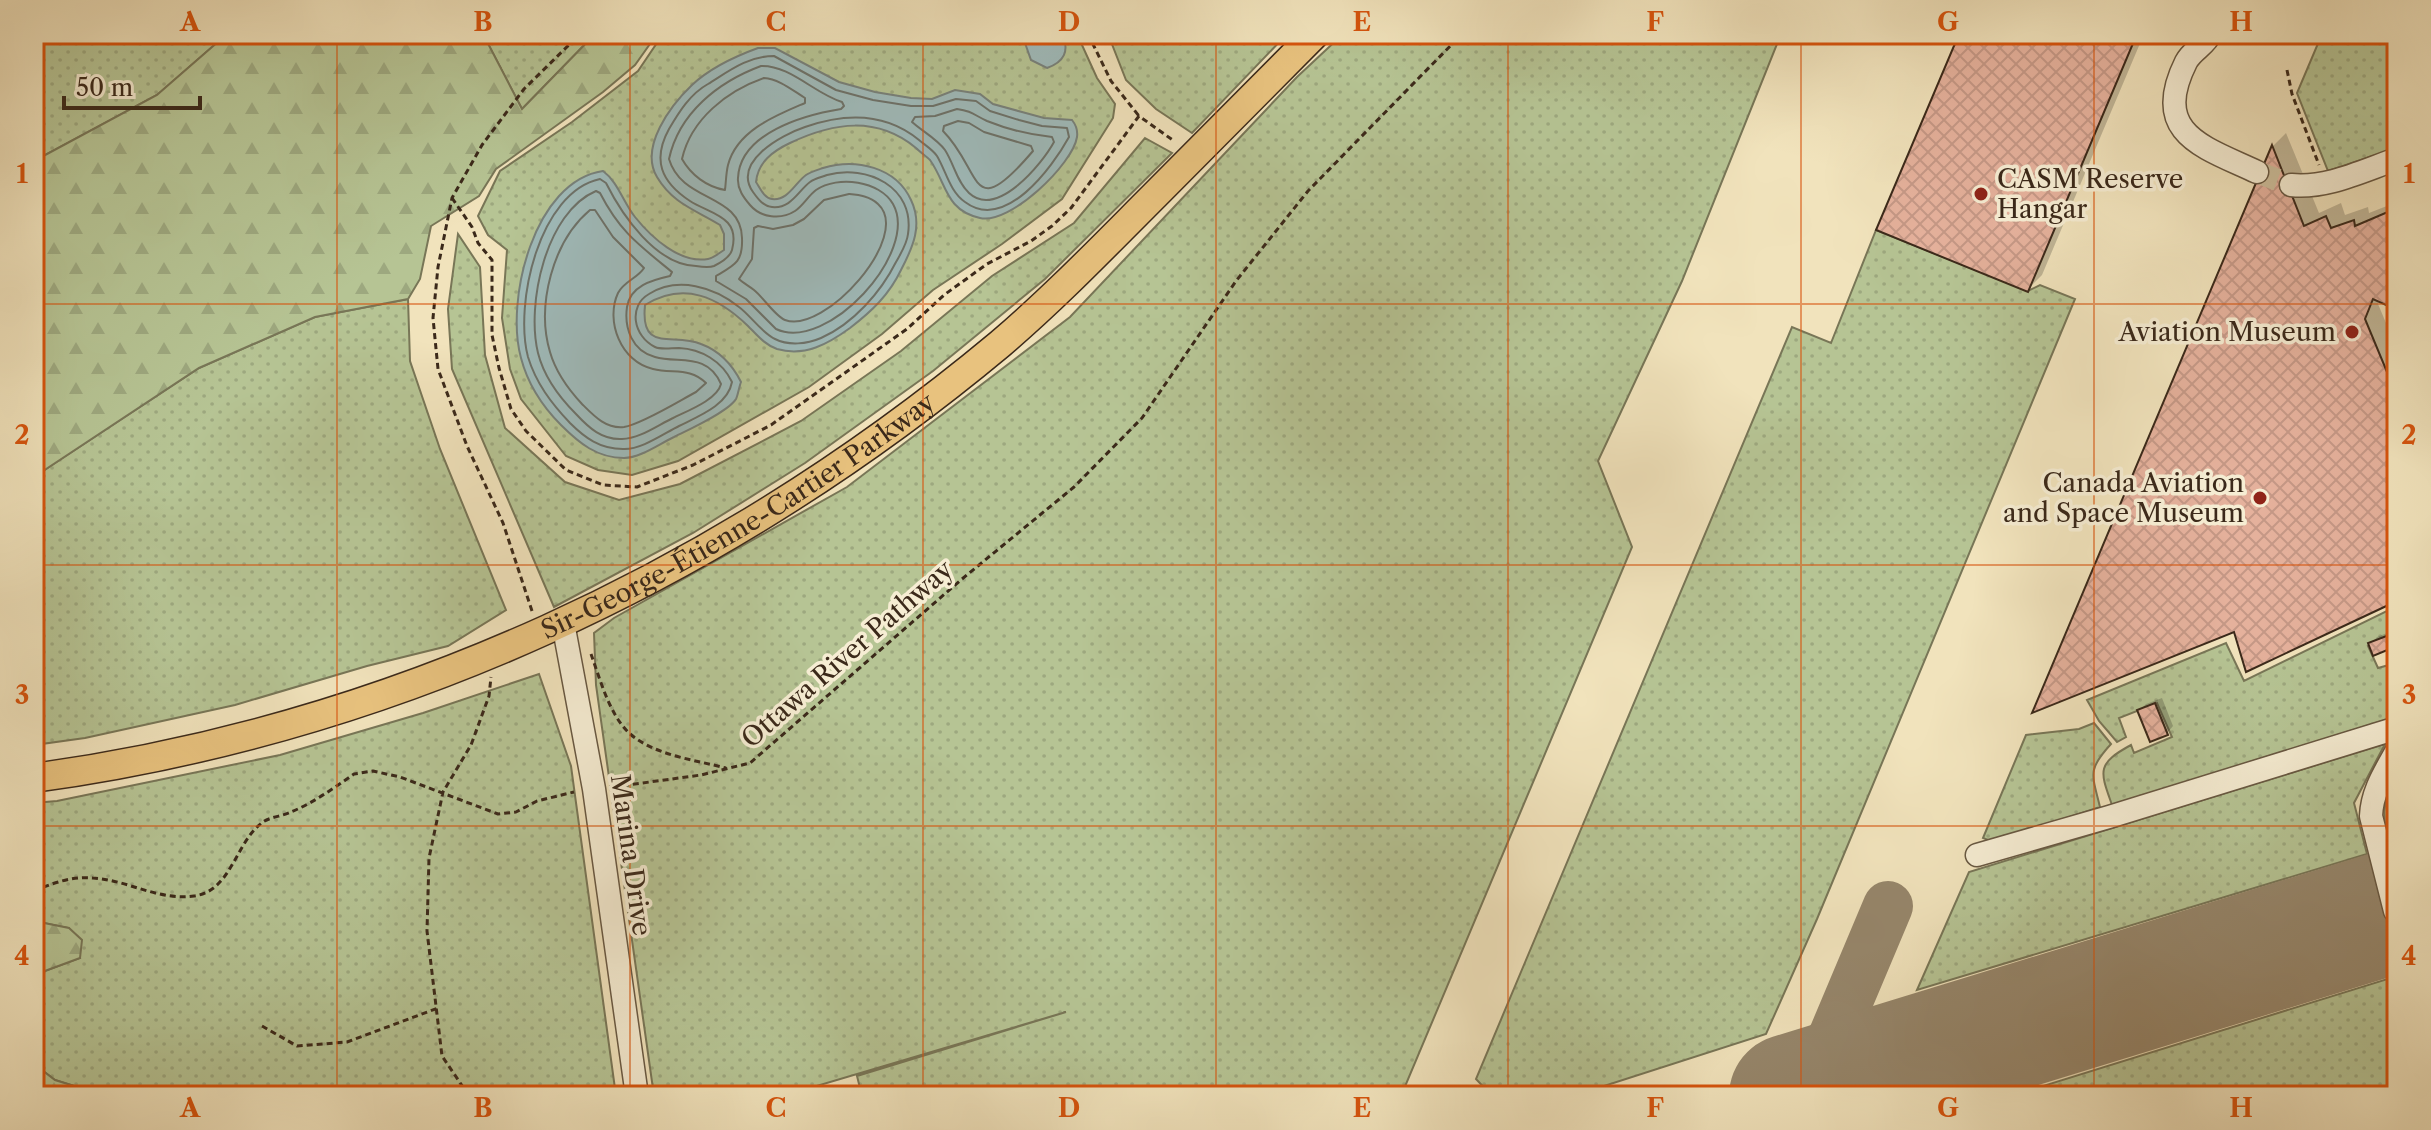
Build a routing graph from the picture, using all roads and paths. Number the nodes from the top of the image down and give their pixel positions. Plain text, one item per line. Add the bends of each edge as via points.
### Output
1 (580, 34) edge
2 (1088, 34) edge
3 (1462, 34) edge
4 (2209, 37) edge
5 (1310, 38) edge
6 (2287, 70) dead end
7 (1139, 116) junction
8 (1194, 155) junction
9 (2397, 159) edge
10 (2257, 172) tunnel mouth
11 (2326, 183) junction
12 (2291, 185) tunnel mouth
13 (452, 198) junction
14 (551, 628) junction
15 (590, 652) dead end
16 (493, 653) junction
17 (2397, 728) edge
18 (2397, 750) edge
19 (730, 769) junction
20 (34, 778) edge
21 (594, 789) junction
22 (443, 792) junction
23 (1977, 855) dead end
24 (34, 891) edge
25 (2395, 911) dead end
26 (438, 1008) junction
27 (262, 1026) dead end
28 (469, 1096) edge
29 (637, 1096) edge

1 - 13 path via 524,89 482,145
2 - 7 path via 1111,81
3 - 19 path, Ottawa River Pathway via 1308,191 1236,281 1142,418 1074,487 765,751
4 - 10 street via 2181,74 2175,102 2178,123 2191,140
5 - 8 main road, Sir-George-Étienne-Cartier Parkway
6 - 11 path
7 - 8 path
7 - 13 path via 1052,226 987,264 907,329 771,425 637,487 603,485 566,470 511,409 492,335 492,260
8 - 14 main road, Sir-George-Étienne-Cartier Parkway via 1003,342 866,447 713,545
9 - 11 street
11 - 12 street
13 - 14 path via 433,318 438,369 522,577
14 - 16 main road, Sir-George-Étienne-Cartier Parkway
14 - 21 street, Marina Drive
15 - 19 path via 627,730 652,746
16 - 20 main road, Sir-George-Étienne-Cartier Parkway via 413,685 246,735
16 - 22 path via 489,696 471,745
17 - 23 street
18 - 25 street via 2371,803
19 - 21 path, Ottawa River Pathway
21 - 22 path, Ottawa River Pathway via 552,796 507,814
21 - 29 street, Marina Drive
22 - 24 path, Ottawa River Pathway via 373,771 354,774 294,811 263,822 213,889 196,896 168,897 95,878 66,879
22 - 26 path via 429,858 427,931
26 - 27 path via 347,1042 297,1046
26 - 28 path via 442,1056

